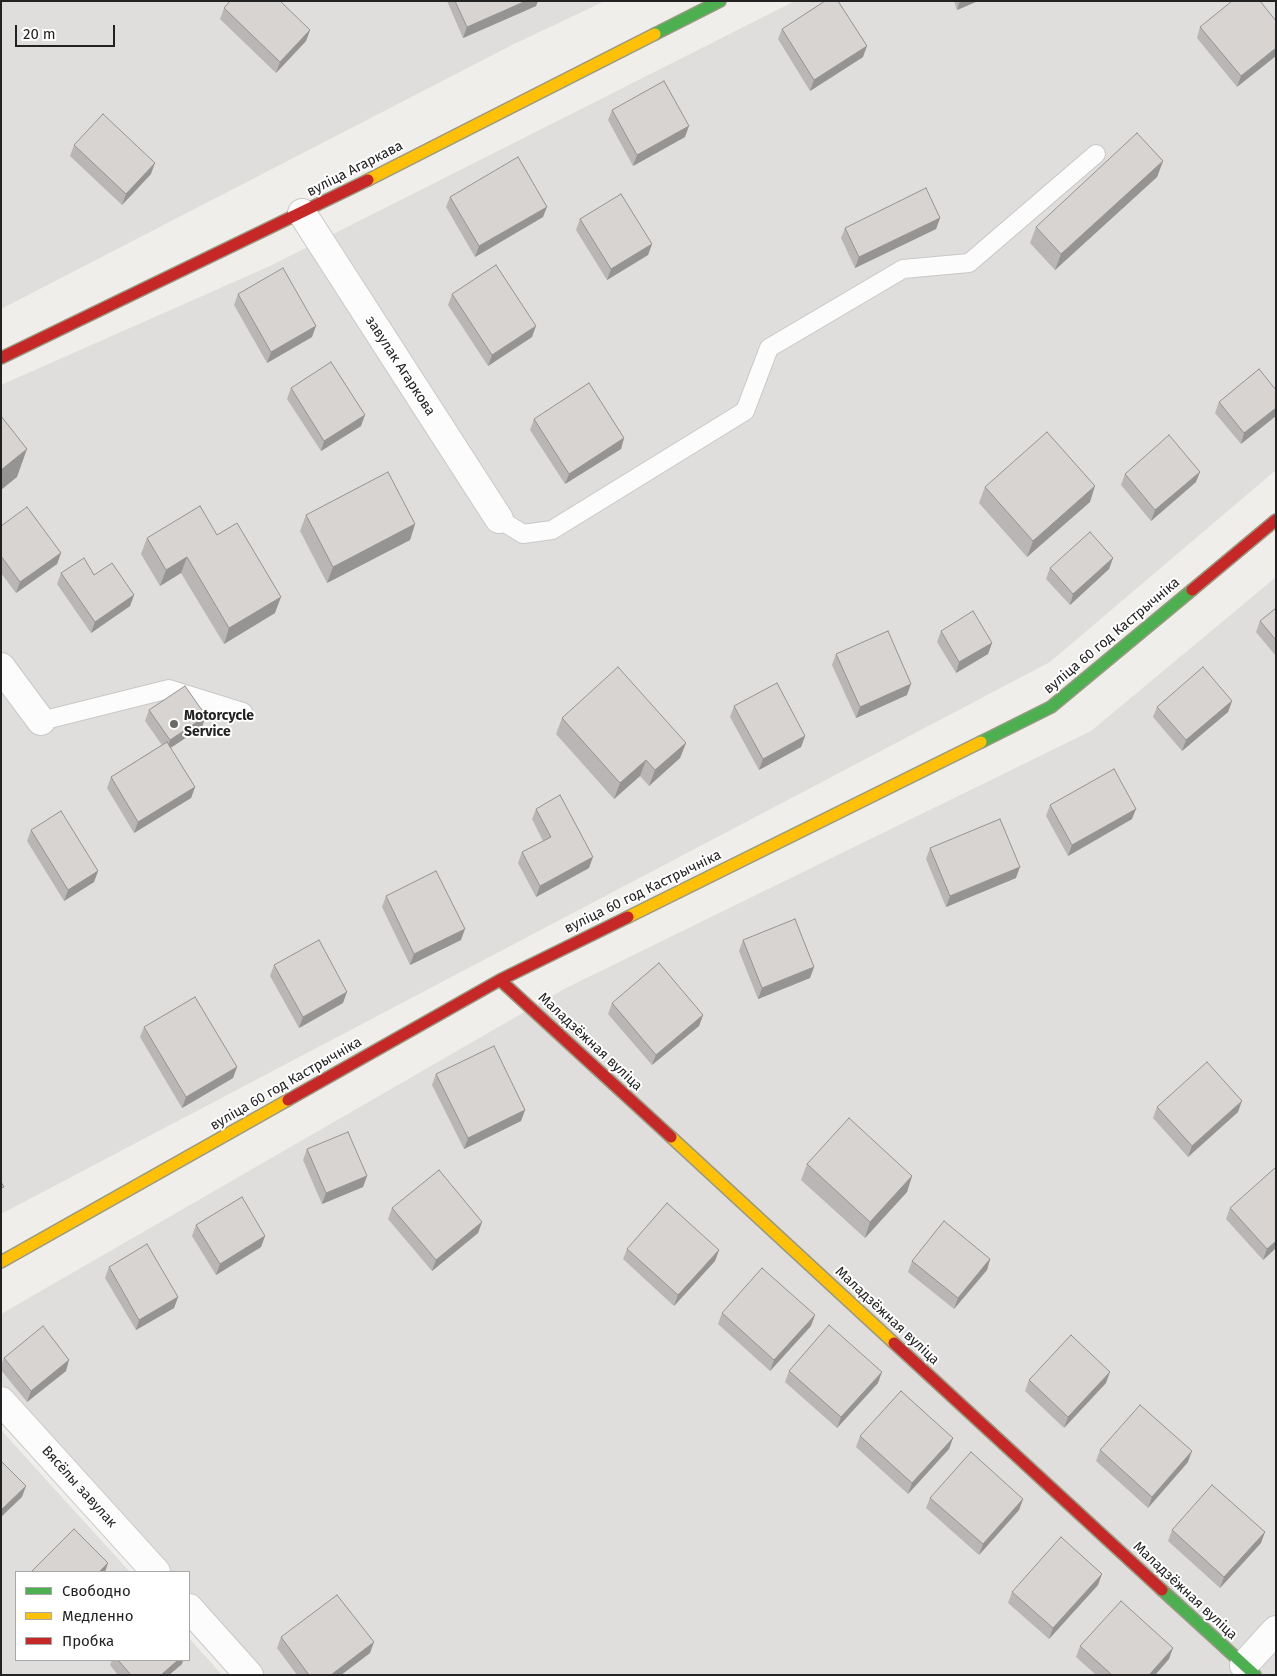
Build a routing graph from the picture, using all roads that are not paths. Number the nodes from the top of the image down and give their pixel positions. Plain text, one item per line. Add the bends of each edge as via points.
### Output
1 (720, 1) edge
2 (1096, 154) dead end
3 (302, 213) junction
4 (1, 358) edge
5 (499, 519) joint
6 (1276, 520) edge
7 (1, 667) edge
8 (243, 712) dead end
9 (41, 721) joint
10 (500, 980) junction
11 (1, 1262) edge
12 (1, 1401) edge
13 (155, 1571) edge
14 (190, 1609) edge
15 (1276, 1630) edge
16 (1249, 1670) edge
17 (249, 1675) edge

1 - 3 street, вуліца Агаркава
2 - 5 lane via 969,263 903,269 768,348 745,411 552,530 522,534
3 - 4 street, вуліца Агаркава
3 - 5 street, завулак Агаркова
6 - 10 street, вуліца 60 год Кастрычніка via 1051,707
7 - 9 street
8 - 9 lane via 169,689
10 - 11 street, вуліца 60 год Кастрычніка
10 - 16 street, Маладзёжная вуліца
12 - 13 street, Вясёлы завулак
14 - 17 street
15 - 16 street

